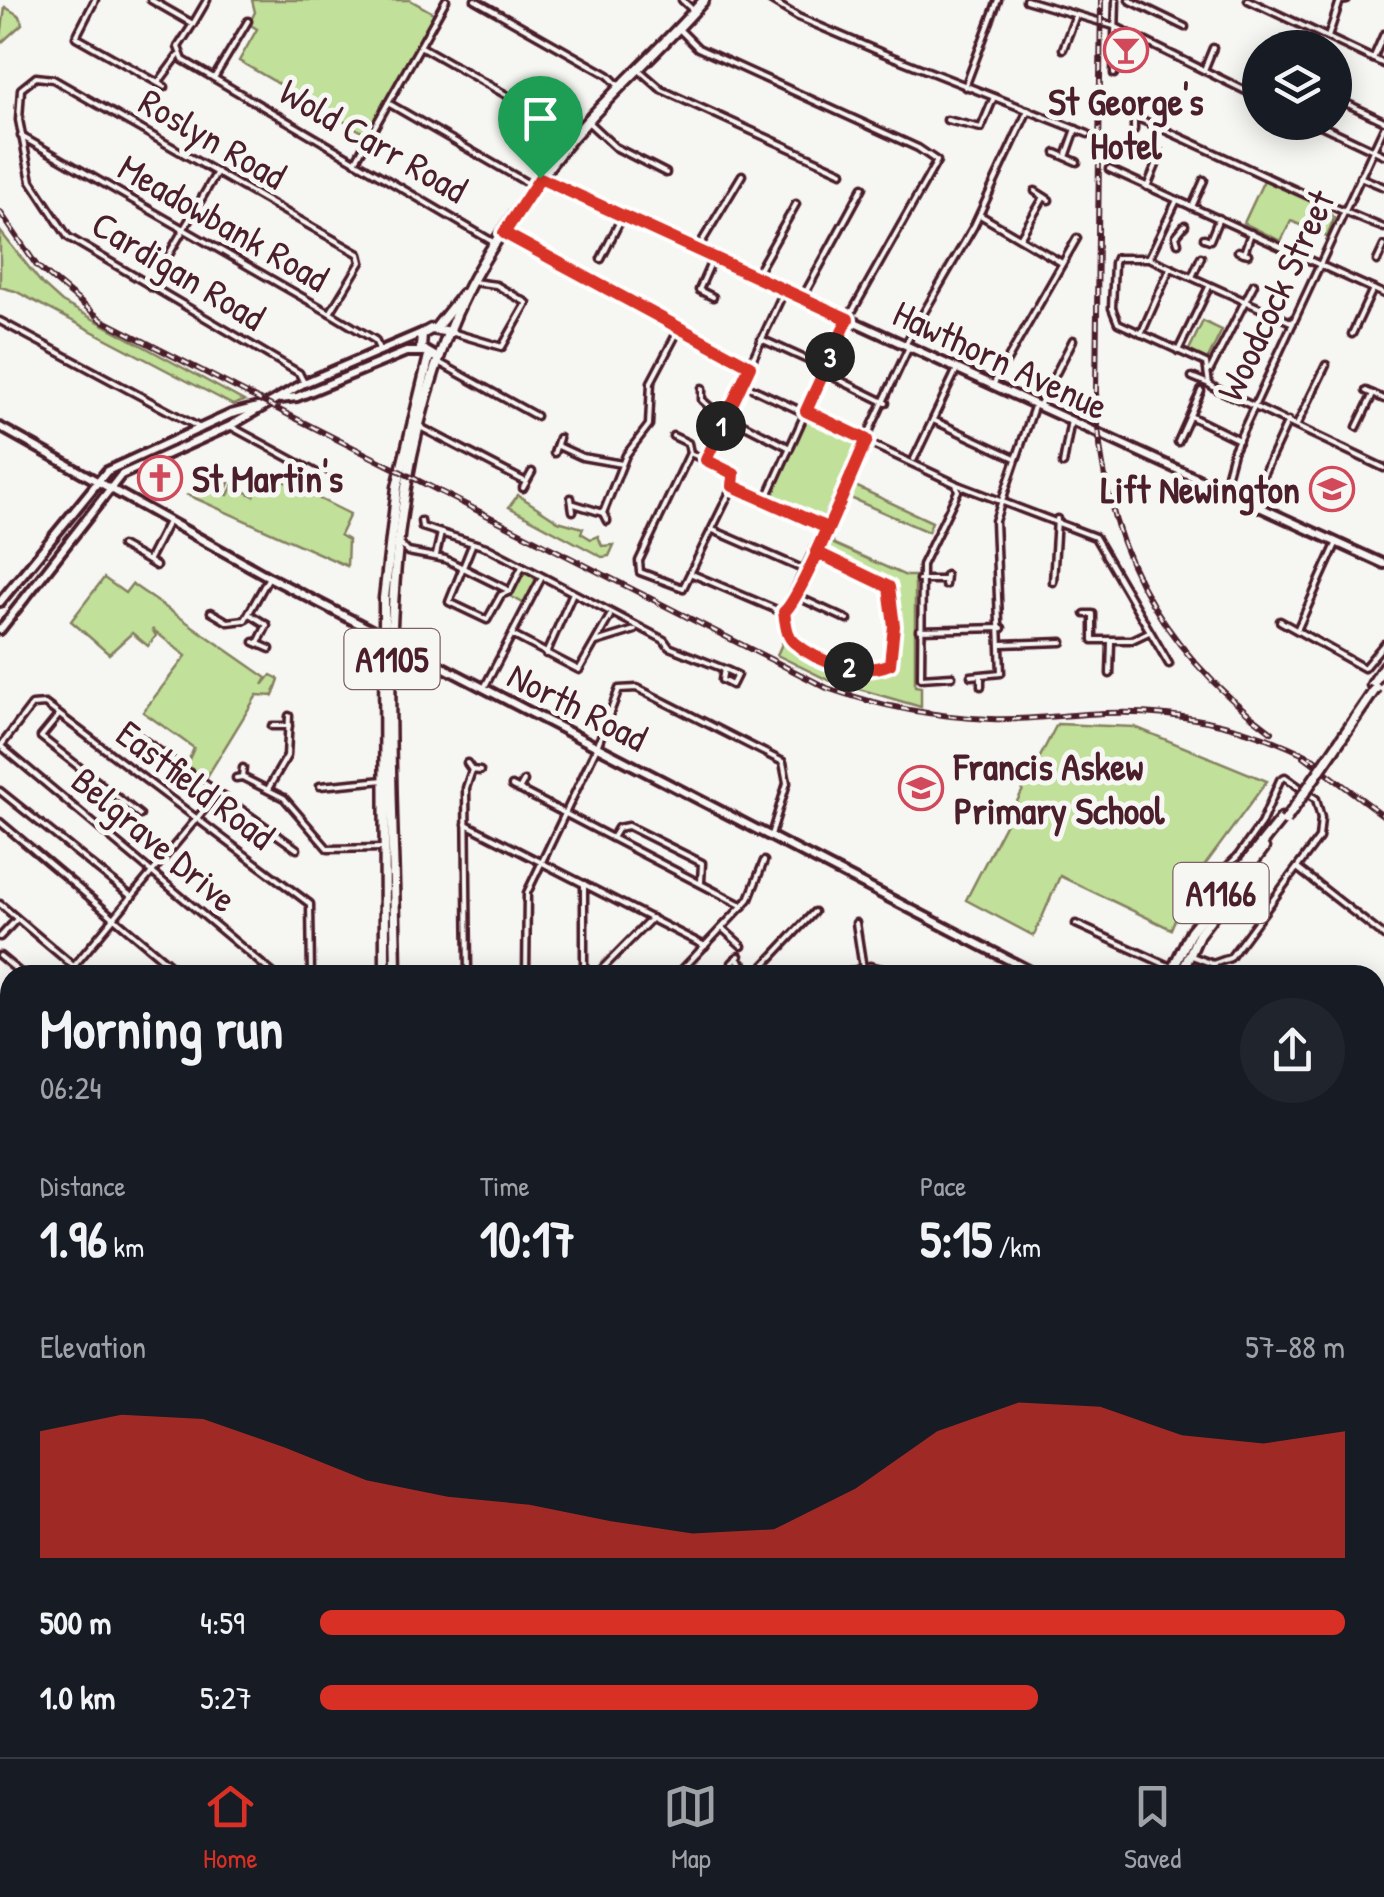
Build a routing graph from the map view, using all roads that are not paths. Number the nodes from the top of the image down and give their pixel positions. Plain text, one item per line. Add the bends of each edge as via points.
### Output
1 (96, 0) edge
2 (151, 0) edge
3 (206, 0) edge
4 (446, 0) edge
5 (475, 0) edge
6 (682, 0) edge
7 (704, 0) edge
8 (770, 0) edge
9 (998, 0) edge
10 (1026, 0) edge
11 (1116, 0) edge
12 (1128, 0) edge
13 (1249, 0) edge
14 (1342, 0) edge
15 (1142, 3) edge
16 (694, 11) junction
17 (1076, 15) junction
18 (1183, 17) dead end
19 (248, 21) dead end
20 (192, 24) junction
21 (1114, 26) junction
22 (678, 28) junction
23 (1313, 30) edge
24 (1331, 30) edge
25 (1382, 34) edge
26 (420, 46) junction
27 (1213, 48) dead end
28 (1352, 48) edge
29 (1063, 49) dead end
30 (179, 56) junction
31 (1372, 58) junction
32 (1384, 64) edge
33 (638, 69) junction
34 (1204, 70) junction
35 (1114, 74) dead end
36 (214, 78) junction
37 (158, 83) junction
38 (620, 86) junction
39 (966, 87) junction
40 (165, 88) dead end
41 (1242, 89) edge
42 (994, 97) junction
43 (388, 103) junction
44 (1134, 107) dead end
45 (1352, 107) edge
46 (1028, 110) junction
47 (1135, 117) junction
48 (946, 120) dead end
49 (587, 121) junction
50 (1384, 124) edge
51 (1076, 130) junction
52 (1134, 130) dead end
53 (575, 134) junction
54 (1088, 134) dead end
55 (20, 136) junction
56 (1352, 139) edge
57 (37, 146) junction
58 (1373, 149) junction
59 (1056, 154) dead end
60 (1161, 154) dead end
61 (23, 155) junction
62 (1384, 155) edge
63 (1066, 157) junction
64 (355, 162) junction
65 (1077, 162) dead end
66 (1109, 169) dead end
67 (1133, 170) dead end
68 (217, 172) junction
69 (842, 172) dead end
70 (666, 173) dead end
71 (742, 175) dead end
72 (1360, 177) junction
73 (540, 178) junction
74 (1129, 178) junction
75 (1204, 180) dead end
76 (863, 187) dead end
77 (1147, 187) junction
78 (1384, 187) edge
79 (534, 188) junction
80 (1036, 192) dead end
81 (1177, 200) junction
82 (796, 204) dead end
83 (1192, 207) junction
84 (623, 215) junction
85 (980, 215) junction
86 (1344, 215) junction
87 (1219, 218) junction
88 (1185, 225) dead end
89 (1163, 228) junction
90 (1384, 228) edge
91 (184, 230) junction
92 (504, 233) junction
93 (1251, 233) junction
94 (1020, 238) junction
95 (1078, 238) dead end
96 (1204, 238) dead end
97 (497, 244) junction
98 (1384, 246) edge
99 (698, 248) junction
100 (597, 250) dead end
101 (1243, 253) dead end
102 (714, 256) junction
103 (1201, 257) dead end
104 (1149, 258) junction
105 (1377, 260) dead end
106 (1064, 264) junction
107 (1320, 264) junction
108 (1170, 268) junction
109 (756, 276) junction
110 (1192, 277) junction
111 (471, 284) junction
112 (1255, 284) dead end
113 (1209, 286) junction
114 (150, 287) junction
115 (1372, 288) junction
116 (785, 289) junction
117 (1384, 294) edge
118 (713, 297) dead end
119 (803, 297) junction
120 (1246, 304) junction
121 (330, 313) junction
122 (848, 319) junction
123 (0, 321) edge
124 (1293, 324) junction
125 (435, 329) junction
126 (678, 330) junction
127 (424, 332) junction
128 (450, 332) junction
129 (1142, 334) junction
130 (1352, 334) dead end
131 (761, 339) junction
132 (1062, 341) dead end
133 (446, 346) junction
134 (907, 346) junction
135 (379, 349) junction
136 (1178, 350) junction
137 (426, 354) junction
138 (440, 363) junction
139 (750, 366) junction
140 (958, 369) junction
141 (824, 370) junction
142 (1210, 370) junction
143 (1332, 374) dead end
144 (1192, 377) dead end
145 (741, 382) junction
146 (304, 383) junction
147 (1209, 384) junction
148 (994, 385) junction
149 (1202, 390) dead end
150 (698, 391) dead end
151 (1366, 391) dead end
152 (1373, 394) junction
153 (1384, 399) edge
154 (278, 400) junction
155 (886, 402) junction
156 (1037, 405) junction
157 (264, 406) junction
158 (1254, 406) junction
159 (806, 411) junction
160 (725, 415) junction
161 (536, 416) dead end
162 (1190, 416) junction
163 (934, 420) junction
164 (1071, 420) junction
165 (1288, 421) junction
166 (1297, 425) junction
167 (230, 426) junction
168 (0, 427) edge
169 (420, 427) junction
170 (1357, 427) dead end
171 (200, 428) junction
172 (673, 436) dead end
173 (559, 438) dead end
174 (867, 440) junction
175 (1239, 440) junction
176 (1178, 442) dead end
177 (558, 446) junction
178 (790, 448) junction
179 (554, 452) dead end
180 (690, 453) junction
181 (1016, 458) junction
182 (706, 460) junction
183 (914, 461) junction
184 (622, 464) junction
185 (1064, 464) dead end
186 (1384, 468) edge
187 (532, 472) dead end
188 (1262, 477) dead end
189 (96, 480) junction
190 (956, 484) junction
191 (339, 485) dead end
192 (733, 486) junction
193 (109, 488) junction
194 (1222, 489) junction
195 (766, 500) junction
196 (1002, 503) junction
197 (573, 505) dead end
198 (603, 513) junction
199 (1057, 519) junction
200 (169, 520) junction
201 (421, 520) dead end
202 (607, 521) dead end
203 (827, 528) junction
204 (713, 530) junction
205 (440, 533) junction
206 (1337, 542) junction
207 (399, 544) junction
208 (472, 545) junction
209 (121, 546) dead end
210 (408, 552) junction
211 (816, 552) junction
212 (436, 555) junction
213 (398, 557) junction
214 (148, 560) junction
215 (1384, 564) edge
216 (156, 566) dead end
217 (522, 566) junction
218 (464, 568) junction
219 (807, 571) junction
220 (692, 574) junction
221 (270, 577) junction
222 (542, 577) junction
223 (919, 580) junction
224 (945, 580) dead end
225 (1053, 582) dead end
226 (510, 591) junction
227 (573, 594) junction
228 (796, 596) junction
229 (0, 602) edge
230 (210, 611) dead end
231 (784, 612) junction
232 (1085, 614) dead end
233 (252, 615) junction
234 (610, 616) junction
235 (848, 620) dead end
236 (1280, 621) dead end
237 (1002, 628) junction
238 (636, 629) junction
239 (0, 630) edge
240 (919, 630) junction
241 (1297, 630) junction
242 (1050, 631) dead end
243 (1149, 632) junction
244 (512, 634) junction
245 (387, 635) junction
246 (1051, 641) junction
247 (596, 642) junction
248 (1062, 642) dead end
249 (1110, 642) junction
250 (1002, 644) junction
251 (1384, 644) edge
252 (270, 649) dead end
253 (546, 654) junction
254 (1169, 664) dead end
255 (1384, 666) edge
256 (1117, 668) dead end
257 (724, 669) dead end
258 (1384, 675) edge
259 (952, 676) dead end
260 (971, 676) dead end
261 (980, 676) junction
262 (982, 686) dead end
263 (1374, 686) junction
264 (484, 688) junction
265 (58, 715) junction
266 (289, 716) dead end
267 (272, 726) dead end
268 (289, 726) junction
269 (124, 727) dead end
270 (0, 746) edge
271 (598, 747) junction
272 (468, 763) dead end
273 (242, 768) dead end
274 (472, 770) junction
275 (480, 771) dead end
276 (389, 780) junction
277 (524, 781) dead end
278 (320, 786) dead end
279 (512, 786) dead end
280 (268, 789) junction
281 (519, 790) junction
282 (0, 791) edge
283 (218, 793) junction
284 (140, 814) dead end
285 (564, 814) junction
286 (198, 819) junction
287 (0, 822) edge
288 (466, 824) junction
289 (770, 837) junction
290 (612, 838) junction
291 (384, 848) junction
292 (296, 849) dead end
293 (541, 860) junction
294 (764, 861) dead end
295 (1297, 868) junction
296 (152, 872) junction
297 (584, 884) junction
298 (700, 884) junction
299 (132, 896) junction
300 (0, 904) edge
301 (743, 906) junction
302 (1212, 910) junction
303 (802, 911) dead end
304 (814, 912) dead end
305 (17, 918) junction
306 (114, 918) junction
307 (652, 918) junction
308 (809, 918) junction
309 (856, 923) dead end
310 (1076, 924) dead end
311 (722, 928) junction
312 (1384, 936) edge
313 (0, 937) edge
314 (705, 946) junction
315 (742, 946) dead end
316 (1189, 955) junction
317 (736, 959) dead end
318 (1014, 963) joint
319 (73, 965) edge
320 (75, 965) edge
321 (170, 965) edge
322 (263, 965) edge
323 (311, 965) edge
324 (385, 965) edge
325 (396, 965) edge
326 (468, 965) edge
327 (526, 965) edge
328 (584, 965) edge
329 (606, 965) edge
330 (688, 965) edge
331 (743, 965) edge
332 (764, 965) edge
333 (862, 965) edge
334 (1018, 965) edge
335 (1159, 965) edge
336 (1178, 965) edge
337 (1181, 965) edge

1 - 37 street via 76,34
2 - 20 street
3 - 20 street
4 - 26 street
5 - 38 street
6 - 16 street
7 - 16 main road, A1105
8 - 39 street via 798,18
9 - 39 street
10 - 17 street
11 - 21 street
12 - 15 street
13 - 23 street
14 - 24 street
15 - 18 street via 1182,26
16 - 22 main road, A1105
17 - 21 street
17 - 29 street
19 - 36 street
20 - 30 street
21 - 34 street
21 - 35 street
22 - 33 main road, A1105
22 - 122 street via 698,48 936,157
25 - 31 street
26 - 43 street
26 - 53 street
27 - 34 street
28 - 31 street
30 - 36 street, Wold Carr Road
30 - 37 street
31 - 32 street
33 - 38 main road, A1105
33 - 69 street via 662,90
34 - 41 street
36 - 64 street, Wold Carr Road
37 - 40 street
38 - 49 main road, A1105
39 - 42 street
42 - 46 street
42 - 48 street via 980,128
43 - 64 street
43 - 79 street
44 - 47 street
45 - 50 street
46 - 51 street
46 - 85 street
47 - 52 street
47 - 86 street via 1274,176
49 - 53 main road, A1105
49 - 70 street via 609,143
50 - 58 street, Woodcock Street
51 - 54 street
51 - 63 street
53 - 73 main road, A1105
55 - 57 street, Meadowbank Road
55 - 61 street, Cardigan Road
55 - 68 street, Roslyn Road via 21,89 46,76
56 - 58 street
57 - 61 street
57 - 91 street, Meadowbank Road
58 - 62 street
58 - 72 street, Woodcock Street
59 - 63 street
60 - 77 street
61 - 114 street, Cardigan Road via 41,201 68,236
63 - 65 street
64 - 97 street, Wold Carr Road
66 - 74 street
67 - 74 street
68 - 91 street
68 - 121 street, Roslyn Road via 359,254 361,262
71 - 99 street
72 - 78 street
72 - 86 street, Woodcock Street
73 - 79 main road, A1105
73 - 84 street, Hawthorn Avenue
74 - 77 street
75 - 83 street
76 - 119 street
77 - 81 street
79 - 92 main road, A1105
80 - 94 street via 1047,198
81 - 83 street
81 - 89 street
82 - 109 street
83 - 87 street
84 - 99 street, Hawthorn Avenue
84 - 100 street via 603,256
85 - 94 street
85 - 134 street
86 - 90 street
86 - 107 street, Woodcock Street
87 - 93 street
87 - 96 street via 1210,240
88 - 89 street via 1177,240
89 - 104 street
91 - 114 street
91 - 121 street, Meadowbank Road
92 - 97 main road, A1105
92 - 126 street
93 - 101 street
93 - 107 street
94 - 106 street
95 - 106 street
97 - 111 main road, A1105
98 - 105 street
99 - 102 street, Hawthorn Avenue
102 - 109 street, Hawthorn Avenue
102 - 118 street via 699,290
103 - 110 street
104 - 108 street
104 - 129 street via 1116,258 1114,319
106 - 148 street
107 - 115 street
107 - 124 street, Woodcock Street
108 - 110 street
108 - 129 street
109 - 116 street, Hawthorn Avenue
110 - 113 street
111 - 125 main road, A1105
111 - 128 main road, A1105
111 - 128 street via 496,285 527,303 502,347
112 - 120 street
113 - 120 street
113 - 136 street
114 - 146 street, Cardigan Road via 300,373
115 - 117 street
115 - 130 street
116 - 119 street, Hawthorn Avenue
116 - 131 street
119 - 122 street, Hawthorn Avenue
120 - 124 street
120 - 142 street
121 - 135 street, Meadowbank Road
122 - 134 street, Hawthorn Avenue
122 - 141 street
123 - 171 street
124 - 158 street, Woodcock Street
125 - 127 main road
125 - 128 main road
125 - 133 main road
126 - 139 street
126 - 184 street via 651,382 649,425
127 - 135 street
127 - 137 main road, A1105 via 419,341
128 - 133 main road, A1105
129 - 136 street
131 - 139 street
131 - 141 street
132 - 156 street via 1072,341
133 - 137 main road
133 - 138 main road, A1105
134 - 140 street, Hawthorn Avenue
134 - 155 street
135 - 146 street
136 - 142 street
137 - 154 street via 406,352
137 - 245 main road, A1105 via 397,486
138 - 161 street
138 - 169 main road, A1105
139 - 145 street
140 - 148 street, Hawthorn Avenue
140 - 163 street
141 - 155 street
141 - 159 street
142 - 147 street
143 - 166 street via 1324,368
144 - 147 street
145 - 159 street
145 - 160 street
146 - 154 street
147 - 158 street
148 - 156 street, Hawthorn Avenue
149 - 162 street
150 - 160 street
151 - 152 street
152 - 153 street
152 - 170 street
154 - 157 street
155 - 174 street
156 - 164 street, Hawthorn Avenue
156 - 181 street
157 - 167 street
157 - 171 street
158 - 165 street
158 - 175 street, Woodcock Street
159 - 174 street
159 - 178 street
160 - 178 street
160 - 182 street
162 - 175 street
162 - 176 street
163 - 181 street
163 - 183 street
164 - 185 street
164 - 194 street, Hawthorn Avenue
165 - 166 street
165 - 188 street
166 - 186 street
167 - 191 street
167 - 193 street via 121,475
168 - 189 street, North Road
169 - 187 street via 525,485
169 - 207 main road, A1105
171 - 189 street
172 - 180 street
173 - 177 street
174 - 183 street
174 - 203 street
175 - 194 street, Woodcock Street
177 - 179 street
177 - 184 street
178 - 195 street
180 - 182 street
180 - 220 street via 638,568 679,590
181 - 196 street
182 - 192 street via 736,479
183 - 190 street
184 - 198 street
189 - 193 street, North Road
189 - 229 street
190 - 196 street
190 - 223 street
192 - 195 street
192 - 204 street
193 - 200 street, North Road
193 - 239 street
194 - 206 street, Hawthorn Avenue
195 - 203 street
196 - 199 street
196 - 237 street via 994,536
197 - 198 street
198 - 202 street
199 - 225 street
199 - 243 street via 1086,530 1107,551
200 - 214 street
200 - 221 street, North Road
201 - 205 street via 422,527
203 - 211 street
204 - 219 street
204 - 220 street
205 - 208 street
205 - 212 street
206 - 215 street, Hawthorn Avenue
206 - 241 street
207 - 210 street
207 - 213 main road, A1105
208 - 217 street
208 - 218 street
209 - 214 street
210 - 212 street
210 - 213 street
211 - 219 street
211 - 231 street via 892,591 893,658 876,668 828,662 795,644
212 - 218 street
213 - 245 main road, A1105
214 - 216 street
217 - 222 street
217 - 226 street
218 - 226 street
218 - 226 street via 449,602 487,620
219 - 228 street
220 - 231 street
221 - 233 street
221 - 245 street, North Road
222 - 227 street
222 - 244 street
223 - 224 street
223 - 240 street
227 - 234 street
227 - 253 street
228 - 231 street
228 - 235 street
230 - 233 street via 238,624
232 - 249 street via 1093,611 1093,640
233 - 252 street via 267,625 256,643
234 - 238 street
234 - 247 street
236 - 241 street
237 - 240 street
237 - 250 street
238 - 247 street
238 - 257 street
240 - 259 street via 921,678
241 - 251 street via 1364,668
242 - 246 street
243 - 249 street
243 - 254 street
244 - 253 street
244 - 264 street
245 - 264 street, North Road
245 - 276 main road, A1105
246 - 248 street
246 - 250 street
247 - 253 street via 579,670
249 - 256 street via 1110,671
250 - 261 street via 1001,673
255 - 263 main road, A1166
258 - 263 main road, A1166
260 - 261 street
261 - 262 street
263 - 302 main road, A1166, bridge via 1284,820
264 - 271 street, North Road
265 - 270 street via 45,704 32,706
265 - 284 street via 42,737
265 - 286 street, Eastfield Road
266 - 268 street
267 - 268 street
268 - 280 street via 287,756
269 - 283 street
270 - 296 street, Belgrave Drive
271 - 285 street
271 - 289 street, North Road
271 - 289 street via 614,696 637,688 783,762 787,783
272 - 274 street
273 - 280 street via 239,778
274 - 275 street
274 - 288 street
276 - 278 street
276 - 291 main road, A1105
276 - 325 main road, A1105
277 - 281 street
279 - 281 street
280 - 291 street via 328,849
281 - 285 street
282 - 299 street
283 - 286 street
283 - 292 street
285 - 290 street
285 - 293 street
286 - 296 street
286 - 323 street, Eastfield Road via 310,904
287 - 306 street
288 - 293 street
288 - 326 street
289 - 318 street, North Road
290 - 298 street
290 - 298 street via 628,826 702,864
291 - 324 main road, A1105
293 - 297 street
293 - 327 street via 526,893
294 - 301 street
295 - 302 street via 1319,838 1321,818 1316,798 1285,777 1261,824 1199,895
295 - 312 street
295 - 316 street via 1230,958 1214,964
296 - 299 street
296 - 322 street, Belgrave Drive
297 - 307 street
297 - 328 street
298 - 301 street
299 - 306 street
300 - 305 street
301 - 311 street
302 - 316 main road, A1166
302 - 336 main road, A1166 via 1190,931
303 - 308 street
304 - 308 street
305 - 313 street
305 - 319 street
306 - 320 street
306 - 321 street
307 - 314 street
307 - 329 street
308 - 332 street
309 - 333 street
310 - 335 street
311 - 314 street
311 - 315 street
314 - 330 street
316 - 337 main road, A1166
317 - 331 street
318 - 334 street, North Road

